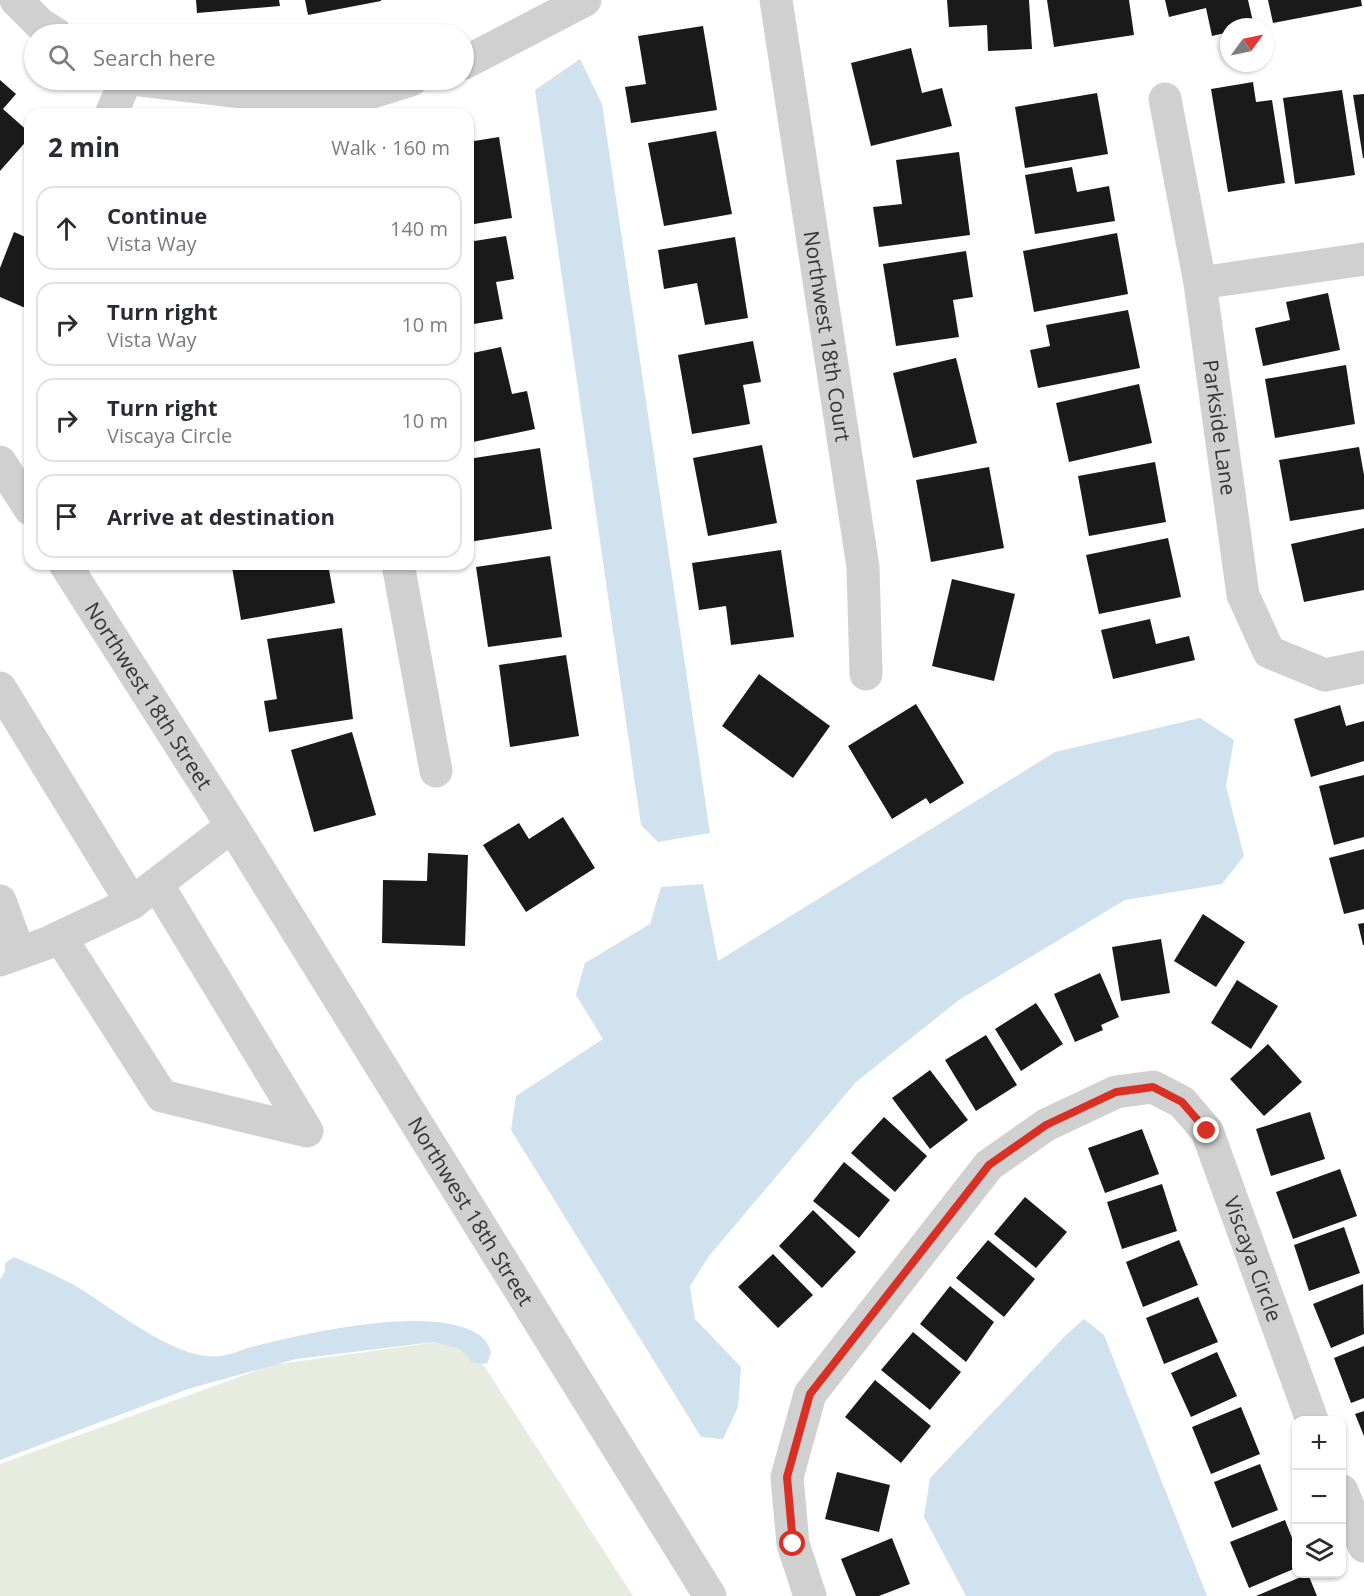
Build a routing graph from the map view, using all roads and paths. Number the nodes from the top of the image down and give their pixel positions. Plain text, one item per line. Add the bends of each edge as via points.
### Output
1 (16, 0) edge
2 (585, 0) edge
3 (776, 0) edge
4 (40, 24) edge
5 (474, 58) edge
6 (122, 90) edge
7 (210, 90) edge
8 (385, 90) edge
9 (1165, 99) dead end
10 (114, 108) edge
11 (337, 108) edge
12 (1364, 259) edge
13 (1200, 283) junction
14 (0, 462) edge
15 (24, 500) edge
16 (69, 570) edge
17 (399, 570) edge
18 (1364, 668) edge
19 (866, 674) dead end
20 (0, 687) edge
21 (436, 771) dead end
22 (232, 826) junction
23 (144, 893) junction
24 (0, 901) edge
25 (60, 937) junction
26 (9, 956) edge
27 (1311, 1416) edge
28 (1346, 1503) edge
29 (1364, 1546) edge
30 (711, 1596) edge
31 (810, 1596) edge

1 - 4 street
2 - 5 street
3 - 19 street, Northwest 18th Court via 863,567
6 - 10 street
7 - 11 street
8 - 11 street
9 - 13 street, Parkside Lane
12 - 13 street
13 - 18 street, Parkside Lane via 1243,595 1269,652 1325,675
14 - 15 street
16 - 22 street, Northwest 18th Street
17 - 21 street
20 - 23 street
22 - 23 street
22 - 30 street, Northwest 18th Street
23 - 25 street
23 - 25 street via 307,1131 162,1096
24 - 26 street
25 - 26 street
27 - 31 street, Viscaya Circle via 1207,1131 1182,1102 1153,1087 1116,1092 1046,1125 989,1165 810,1394 787,1477 793,1544
28 - 29 street

